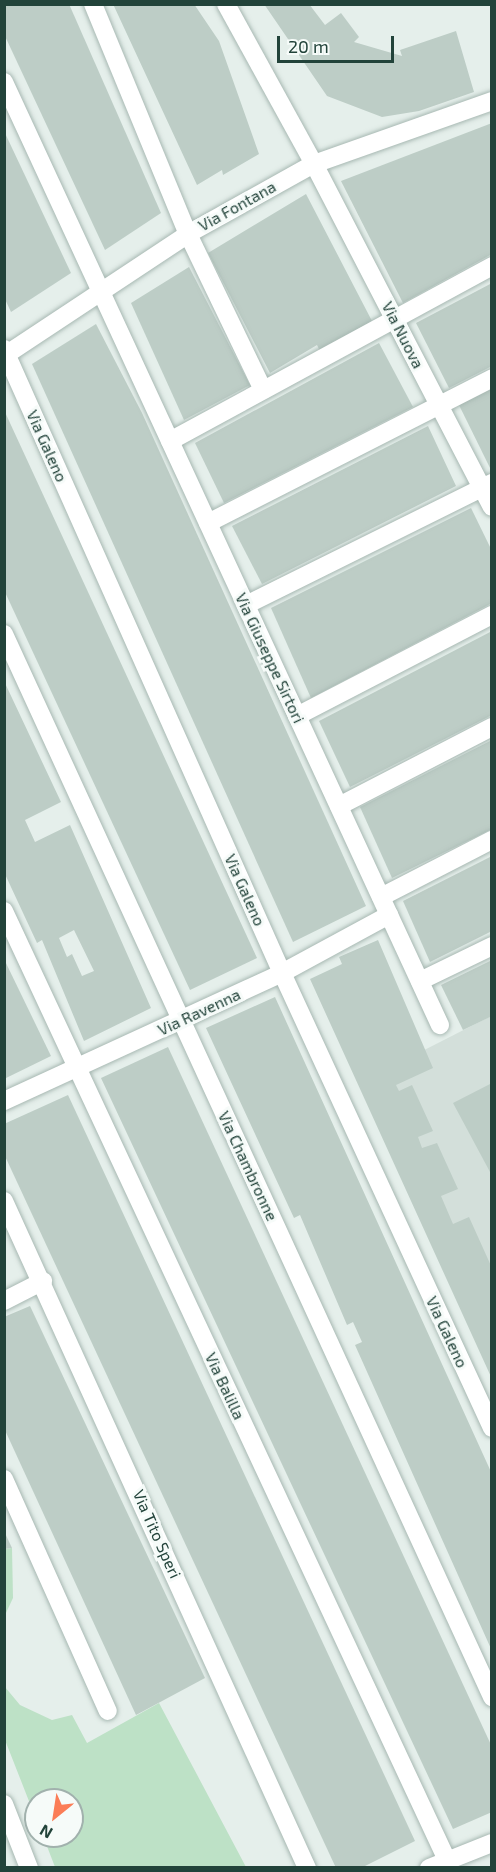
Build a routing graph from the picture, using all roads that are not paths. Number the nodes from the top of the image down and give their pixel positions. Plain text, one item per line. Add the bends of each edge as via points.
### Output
1 (93, 4) edge
2 (226, 4) edge
3 (4, 82) edge
4 (492, 101) edge
5 (314, 164) junction
6 (188, 234) junction
7 (492, 266) edge
8 (102, 291) junction
9 (394, 319) junction
10 (5, 353) edge
11 (492, 378) edge
12 (263, 390) junction
13 (438, 404) junction
14 (170, 441) junction
15 (487, 486) edge
16 (492, 507) edge
17 (208, 523) junction
18 (246, 605) junction
19 (492, 615) edge
20 (4, 634) edge
21 (297, 716) junction
22 (492, 727) edge
23 (339, 806) junction
24 (492, 840) edge
25 (381, 897) junction
26 (4, 911) edge
27 (389, 915) junction
28 (492, 946) edge
29 (282, 973) junction
30 (420, 981) junction
31 (182, 1021) junction
32 (440, 1025) dead end
33 (77, 1068) junction
34 (4, 1101) edge
35 (4, 1201) edge
36 (43, 1281) junction
37 (4, 1301) edge
38 (492, 1428) edge
39 (4, 1479) edge
40 (492, 1697) edge
41 (108, 1711) dead end
42 (4, 1804) edge
43 (492, 1843) edge
44 (447, 1860) junction
45 (29, 1868) edge
46 (307, 1868) edge
47 (429, 1868) edge

1 - 6 street
2 - 5 street, Via Nuova
3 - 8 street, Via Giuseppe Sirtori
4 - 5 street, Via Fontana
5 - 6 street, Via Fontana
5 - 9 street, Via Nuova
6 - 8 street, Via Fontana
6 - 12 street
7 - 9 street
8 - 10 street, Via Fontana
8 - 14 street, Via Giuseppe Sirtori
9 - 12 street
9 - 13 street, Via Nuova
10 - 29 street, Via Galeno
11 - 13 street
12 - 14 street
13 - 15 street, Via Nuova
13 - 17 street
14 - 17 street, Via Giuseppe Sirtori
15 - 16 street, Via Nuova
15 - 18 street
17 - 18 street, Via Giuseppe Sirtori
18 - 21 street, Via Giuseppe Sirtori
19 - 21 street
20 - 31 street, Via Chambronne
21 - 23 street, Via Giuseppe Sirtori
22 - 23 street
23 - 25 street, Via Giuseppe Sirtori
24 - 25 street
25 - 27 street, Via Giuseppe Sirtori
26 - 33 street, Via Balilla
27 - 29 street, Via Ravenna
27 - 30 street, Via Giuseppe Sirtori
28 - 30 street
29 - 31 street, Via Ravenna
29 - 38 street, Via Galeno
30 - 32 street, Via Giuseppe Sirtori
31 - 33 street, Via Ravenna
31 - 40 street, Via Chambronne
33 - 34 street, Via Ravenna
33 - 44 street, Via Balilla
35 - 36 street, Via Tito Speri
36 - 37 street
36 - 46 street, Via Tito Speri
39 - 41 street
42 - 45 street
43 - 44 street
44 - 47 street

